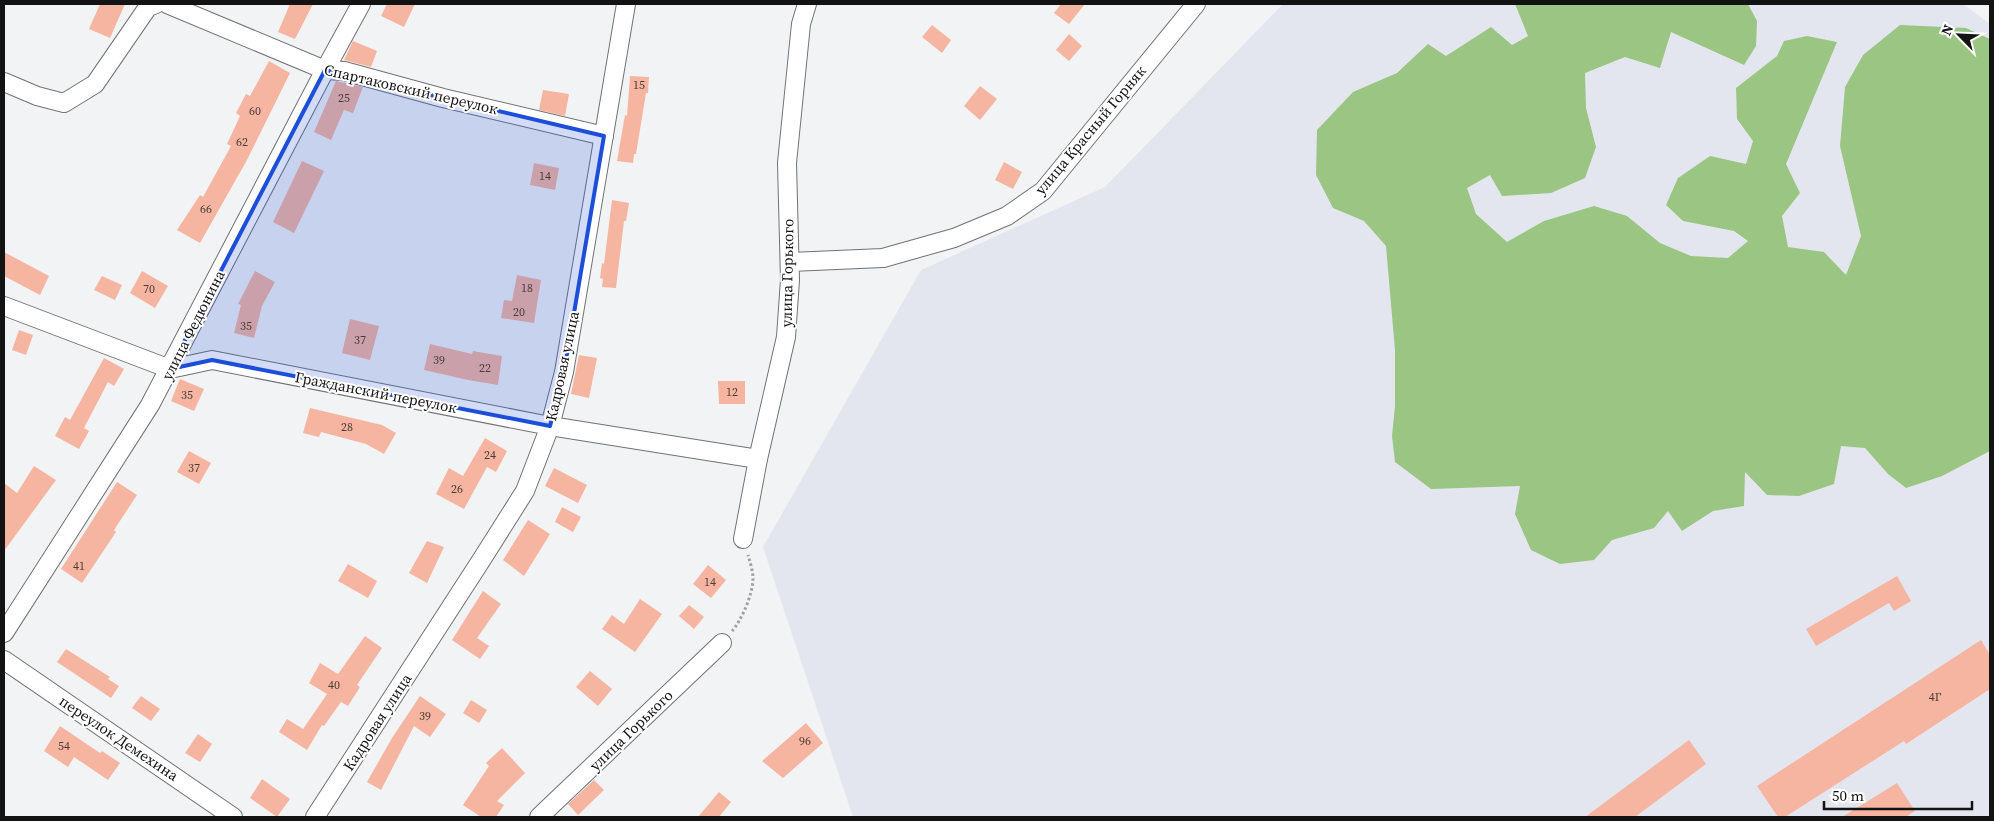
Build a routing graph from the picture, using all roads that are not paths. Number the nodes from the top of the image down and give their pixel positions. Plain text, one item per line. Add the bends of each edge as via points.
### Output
1 (156, 4) edge
2 (166, 4) edge
3 (361, 4) edge
4 (626, 4) edge
5 (807, 4) edge
6 (1196, 4) edge
7 (324, 70) junction
8 (4, 82) edge
9 (604, 136) junction
10 (790, 262) junction
11 (4, 306) edge
12 (170, 369) junction
13 (550, 426) junction
14 (758, 459) junction
15 (743, 539) road end
16 (4, 633) edge
17 (722, 643) road end
18 (4, 660) edge
19 (233, 817) edge
20 (315, 817) edge
21 (539, 817) edge

1 - 8 street via 148,7 95,84 64,103 36,96
2 - 7 street, Спартаковский переулок
3 - 7 street, улица Федюнина
4 - 9 street, Кадровая улица
5 - 10 street, улица Горького via 801,24 787,163
6 - 10 street, улица Красный Горняк via 1043,191 1007,216 954,238 883,258
7 - 9 street, Спартаковский переулок via 344,72
7 - 12 street, улица Федюнина
9 - 13 street, Кадровая улица via 564,372
10 - 14 street, улица Горького via 786,337
11 - 12 street
12 - 13 street, Гражданский переулок via 212,360
12 - 16 street, улица Федюнина
13 - 14 street, Гражданский переулок
13 - 20 street, Кадровая улица via 525,491
14 - 15 street, улица Горького
17 - 21 street, улица Горького
18 - 19 street, переулок Демехина

